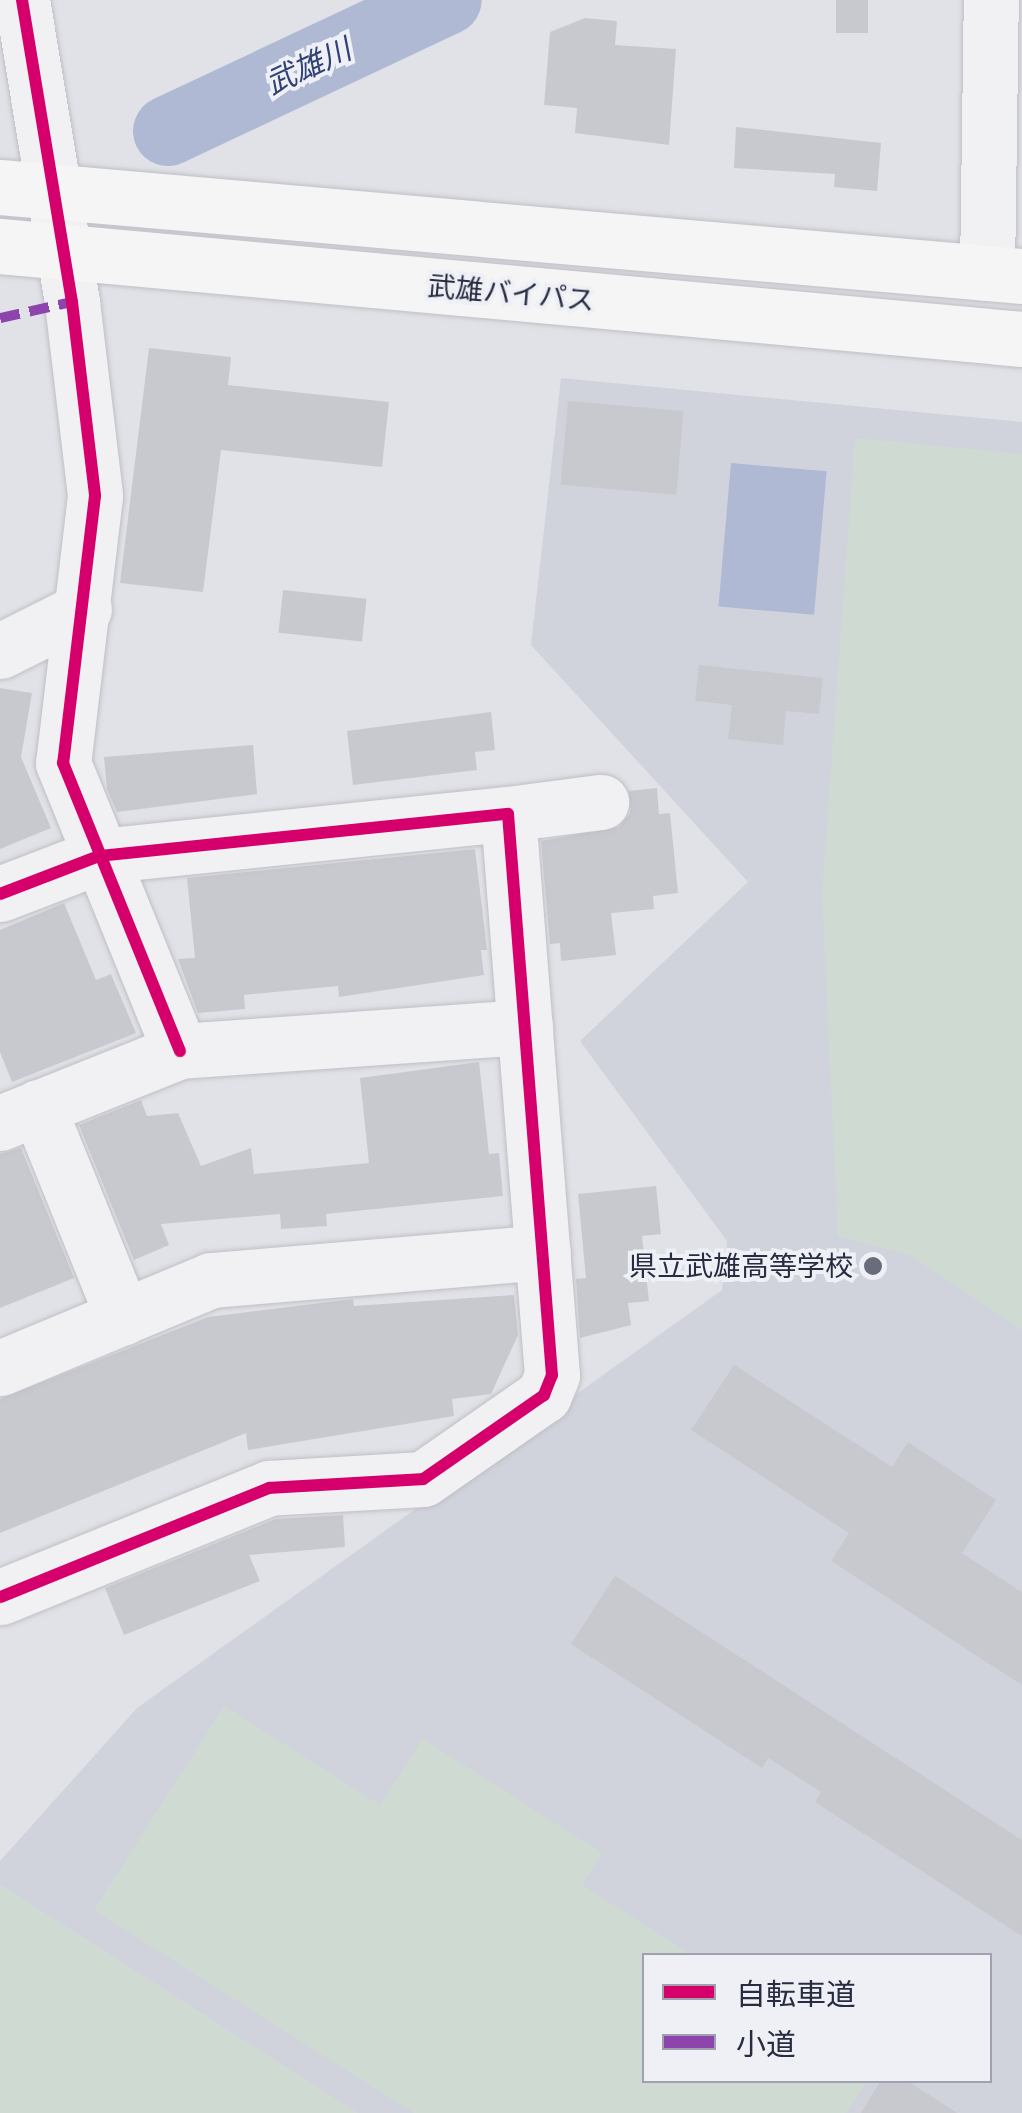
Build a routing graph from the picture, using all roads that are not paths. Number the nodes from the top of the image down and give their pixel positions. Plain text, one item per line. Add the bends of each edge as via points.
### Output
1 (22, 0) edge
2 (991, 0) edge
3 (25, 190) edge
4 (0, 246) edge
5 (59, 251) junction
6 (1005, 275) edge
7 (1022, 338) edge
8 (84, 609) junction
9 (0, 651) edge
10 (601, 802) dead end
11 (508, 814) junction
12 (99, 856) junction
13 (0, 894) edge
14 (525, 1027) junction
15 (180, 1051) junction
16 (19, 1115) edge
17 (542, 1252) junction
18 (123, 1317) junction
19 (0, 1368) edge
20 (0, 1597) edge

1 - 3 street
2 - 6 street
3 - 5 street
3 - 6 highway
4 - 5 highway, 武雄バイパス
5 - 7 highway, 武雄バイパス
5 - 8 street via 72,302 95,496
8 - 9 street
8 - 12 street via 63,763
10 - 11 street
11 - 12 street
11 - 14 street
12 - 13 street
12 - 15 street
14 - 15 street
14 - 17 street
15 - 16 street
16 - 18 street
17 - 18 street via 211,1280
17 - 20 street via 552,1375 544,1395 424,1478 269,1488
18 - 19 street

